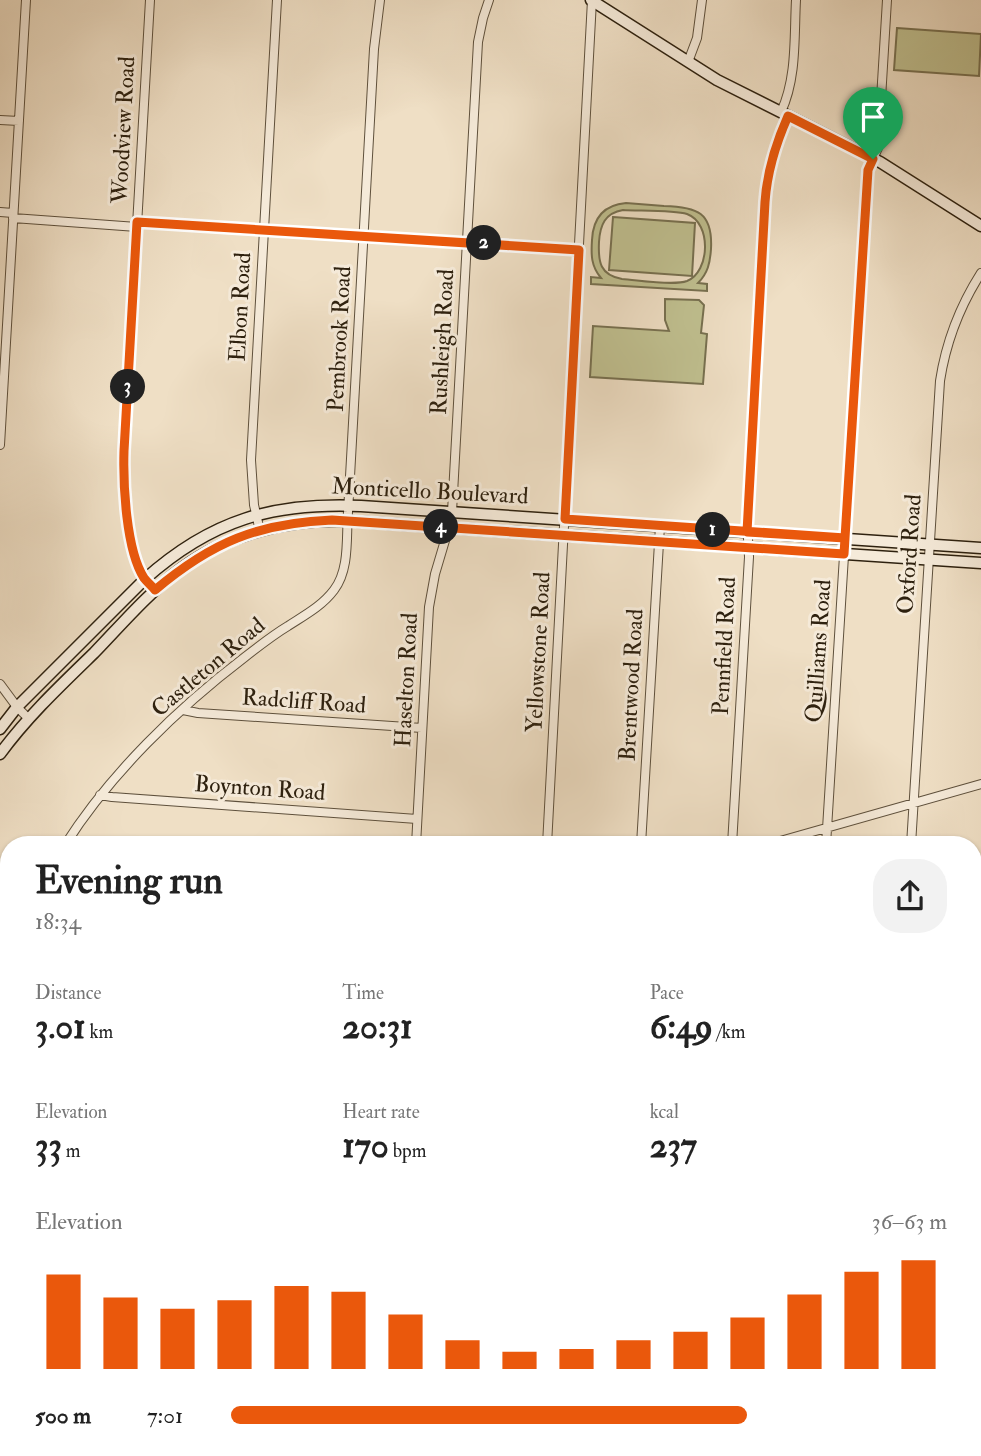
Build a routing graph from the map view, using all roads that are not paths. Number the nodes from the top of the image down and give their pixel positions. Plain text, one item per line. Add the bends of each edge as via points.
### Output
1 (26, 0) edge
2 (150, 0) edge
3 (277, 0) edge
4 (380, 0) edge
5 (489, 0) edge
6 (592, 0) edge
7 (702, 0) edge
8 (796, 0) edge
9 (887, 0) edge
10 (688, 62) junction
11 (784, 114) junction
12 (0, 120) edge
13 (19, 121) junction
14 (873, 159) junction
15 (0, 212) edge
16 (13, 216) junction
17 (137, 224) junction
18 (981, 226) edge
19 (264, 229) junction
20 (363, 236) junction
21 (466, 242) junction
22 (579, 250) junction
23 (981, 272) edge
24 (4, 305) edge
25 (2, 396) edge
26 (0, 445) edge
27 (348, 513) junction
28 (256, 516) junction
29 (565, 519) junction
30 (451, 520) junction
31 (660, 526) junction
32 (260, 531) junction
33 (747, 532) junction
34 (564, 535) junction
35 (845, 538) junction
36 (659, 541) junction
37 (929, 544) junction
38 (749, 548) junction
39 (981, 548) edge
40 (844, 554) junction
41 (929, 560) junction
42 (981, 563) edge
43 (145, 579) junction
44 (155, 590) junction
45 (0, 684) edge
46 (17, 707) junction
47 (183, 710) junction
48 (29, 719) junction
49 (422, 728) junction
50 (0, 729) edge
51 (0, 754) edge
52 (981, 784) edge
53 (100, 795) junction
54 (913, 803) junction
55 (417, 819) junction
56 (827, 828) junction
57 (71, 836) edge
58 (416, 836) edge
59 (547, 836) edge
60 (642, 836) edge
61 (733, 836) edge
62 (798, 836) edge
63 (827, 836) edge
64 (911, 836) edge

1 - 13 street
2 - 17 street, Woodview Road
3 - 19 street, Elbon Road
4 - 20 street, Pembrook Road
5 - 21 street, Rushleigh Road via 478,42
6 - 10 main road
6 - 22 street, Yellowstone Road
7 - 10 street via 698,38
8 - 11 street, Pennfield Road via 792,76
9 - 14 street, Quilliams Road via 878,148
10 - 11 main road
11 - 14 main road
11 - 33 street, Pennfield Road via 766,191
12 - 13 street
13 - 16 street
14 - 18 main road
14 - 35 street, Quilliams Road via 868,170
15 - 16 street
16 - 17 street
16 - 24 street
17 - 19 street
17 - 43 street, Woodview Road via 124,478 129,529
19 - 20 street
19 - 28 street, Elbon Road via 251,460
20 - 21 street
20 - 27 street, Pembrook Road
21 - 22 street
21 - 30 street, Rushleigh Road
22 - 29 street, Yellowstone Road
23 - 37 street, Oxford Road via 958,316 942,369
24 - 25 street
25 - 26 street
27 - 28 main road, Monticello Boulevard via 327,505
27 - 30 main road, Monticello Boulevard
27 - 32 main road, Monticello Boulevard
27 - 47 street, Castleton Road via 343,571 335,590 211,683
28 - 32 street, Elbon Road
28 - 43 main road, Monticello Boulevard via 233,522 183,548
29 - 30 main road, Monticello Boulevard
29 - 31 main road, Monticello Boulevard
29 - 34 street, Yellowstone Road
30 - 34 main road, Monticello Boulevard
30 - 49 street, Haselton Road via 429,607
31 - 33 main road, Monticello Boulevard
31 - 36 street, Brentwood Road
32 - 44 main road, Monticello Boulevard via 204,553
33 - 35 main road, Monticello Boulevard
33 - 38 street, Pennfield Road
34 - 36 main road, Monticello Boulevard
34 - 59 street, Yellowstone Road
35 - 37 main road, Monticello Boulevard
35 - 40 street, Quilliams Road
36 - 38 main road, Monticello Boulevard
36 - 60 street, Brentwood Road
37 - 39 main road, Monticello Boulevard
37 - 41 street, Oxford Road
38 - 40 main road, Monticello Boulevard
38 - 61 street, Pennfield Road
40 - 41 main road, Monticello Boulevard
40 - 56 street, Quilliams Road
41 - 42 main road, Monticello Boulevard
41 - 54 street, Oxford Road
43 - 44 street, Woodview Road
43 - 46 main road, Monticello Boulevard
44 - 48 main road, Monticello Boulevard
45 - 46 street
46 - 48 street
46 - 50 main road, Monticello Boulevard
47 - 49 street, Radcliff Road
47 - 53 street, Castleton Road
48 - 51 main road, Monticello Boulevard
49 - 55 street, Haselton Road
52 - 54 street
53 - 55 street, Boynton Road
53 - 57 street, Castleton Road
54 - 56 street
54 - 64 street, Oxford Road
55 - 58 street, Haselton Road
56 - 62 street
56 - 63 street, Quilliams Road

